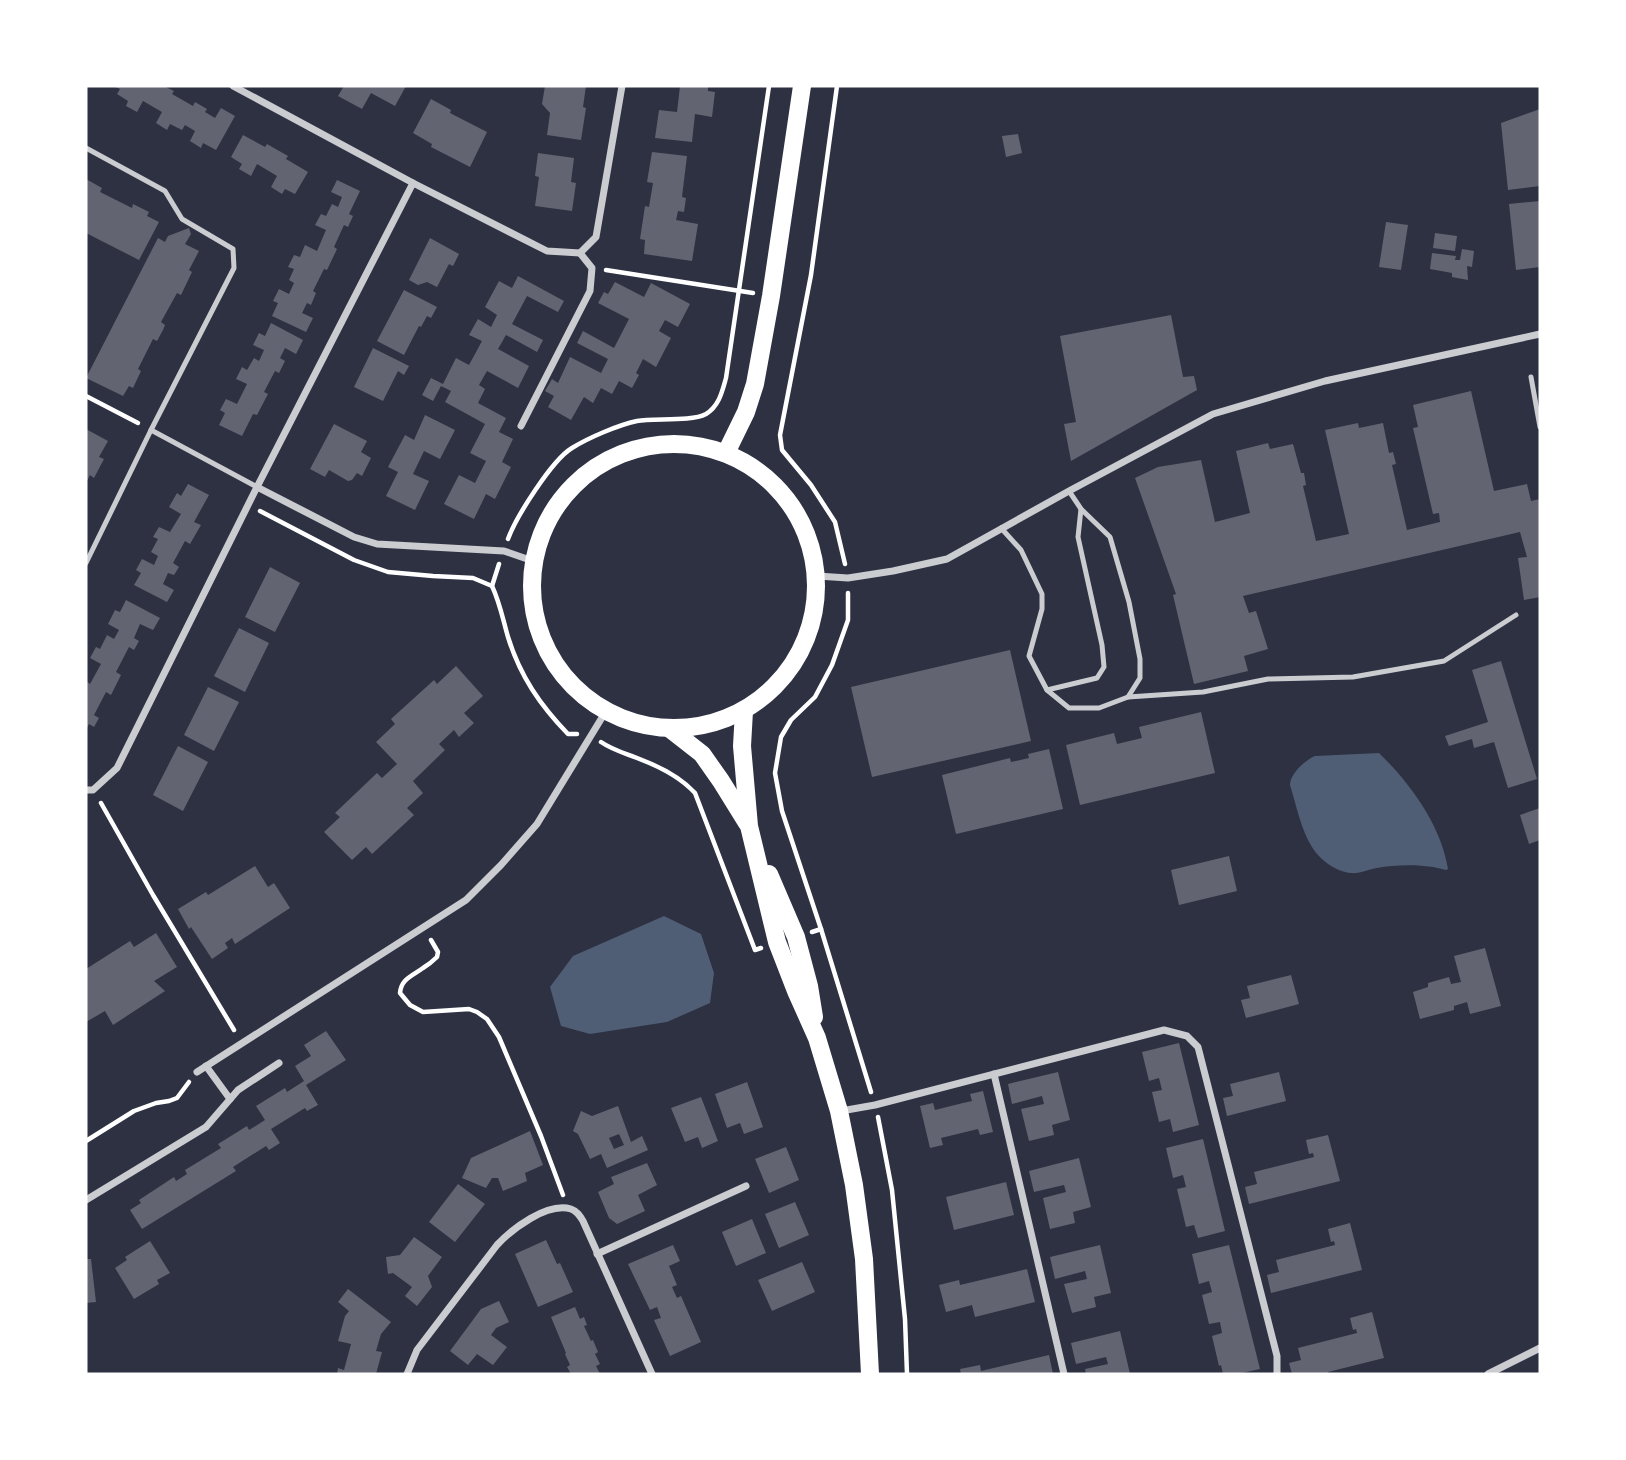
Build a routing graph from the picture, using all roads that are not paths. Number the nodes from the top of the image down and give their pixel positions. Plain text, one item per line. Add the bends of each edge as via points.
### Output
1 (234, 86) edge
2 (622, 86) edge
3 (802, 86) edge
4 (86, 148) edge
5 (413, 183) junction
6 (580, 253) junction
7 (1540, 334) edge
8 (1531, 377) dead end
9 (521, 426) dead end
10 (1540, 427) edge
11 (151, 430) junction
12 (726, 453) junction
13 (257, 487) junction
14 (1069, 491) junction
15 (1082, 509) junction
16 (1001, 528) junction
17 (533, 561) junction
18 (86, 563) edge
19 (817, 576) junction
20 (1517, 615) dead end
21 (1046, 690) junction
22 (1128, 697) junction
23 (744, 710) junction
24 (606, 711) junction
25 (670, 729) junction
26 (90, 790) edge
27 (749, 826) junction
28 (817, 1038) junction
29 (279, 1063) dead end
30 (206, 1066) junction
31 (197, 1072) road end
32 (994, 1074) junction
33 (230, 1099) junction
34 (839, 1111) junction
35 (746, 1186) dead end
36 (86, 1200) edge
37 (597, 1254) junction
38 (1540, 1348) edge
39 (407, 1374) edge
40 (653, 1374) edge
41 (870, 1374) edge
42 (1065, 1374) edge
43 (1276, 1374) edge
44 (1488, 1374) edge

1 - 5 street
2 - 6 street via 596,237
3 - 12 main road via 755,384
4 - 11 lane via 165,191 182,219 233,249 234,268
5 - 6 street via 547,251
5 - 13 street
6 - 9 street via 592,268 590,291
7 - 14 street via 1325,381 1213,414
8 - 10 lane
11 - 13 lane
11 - 18 lane
12 - 17 main road via 685,443 643,446 604,461 562,498 546,521
12 - 19 main road via 761,472 790,501 808,537
13 - 17 street via 354,537 377,544 503,551
13 - 26 street via 117,768
14 - 15 lane
14 - 16 street
15 - 21 lane via 1078,537 1104,667 1097,678
15 - 22 lane via 1110,537 1129,602 1140,678
16 - 19 street via 947,559 848,578
16 - 21 lane via 1021,550 1042,594 1029,656
17 - 24 main road via 532,606 545,648 571,684
19 - 23 main road via 814,616 800,654 776,686
20 - 22 lane via 1444,661 1353,677 1268,679 1203,692
21 - 22 lane via 1069,708 1099,708
23 - 25 main road via 709,725
23 - 27 main road via 742,747
24 - 25 main road via 637,724
24 - 30 street via 537,824 466,900
25 - 27 main road via 702,754
27 - 28 main road via 777,943
27 - 28 main road via 796,937
28 - 34 main road
29 - 33 street
30 - 31 street
30 - 33 street
32 - 34 street
32 - 42 street
32 - 43 street via 1164,1030 1187,1036 1198,1048 1277,1356
33 - 36 street via 206,1127
34 - 41 main road via 864,1259
35 - 37 street
37 - 39 street via 583,1221 571,1209 547,1211 525,1221 502,1239 417,1350
37 - 40 street
38 - 44 street

